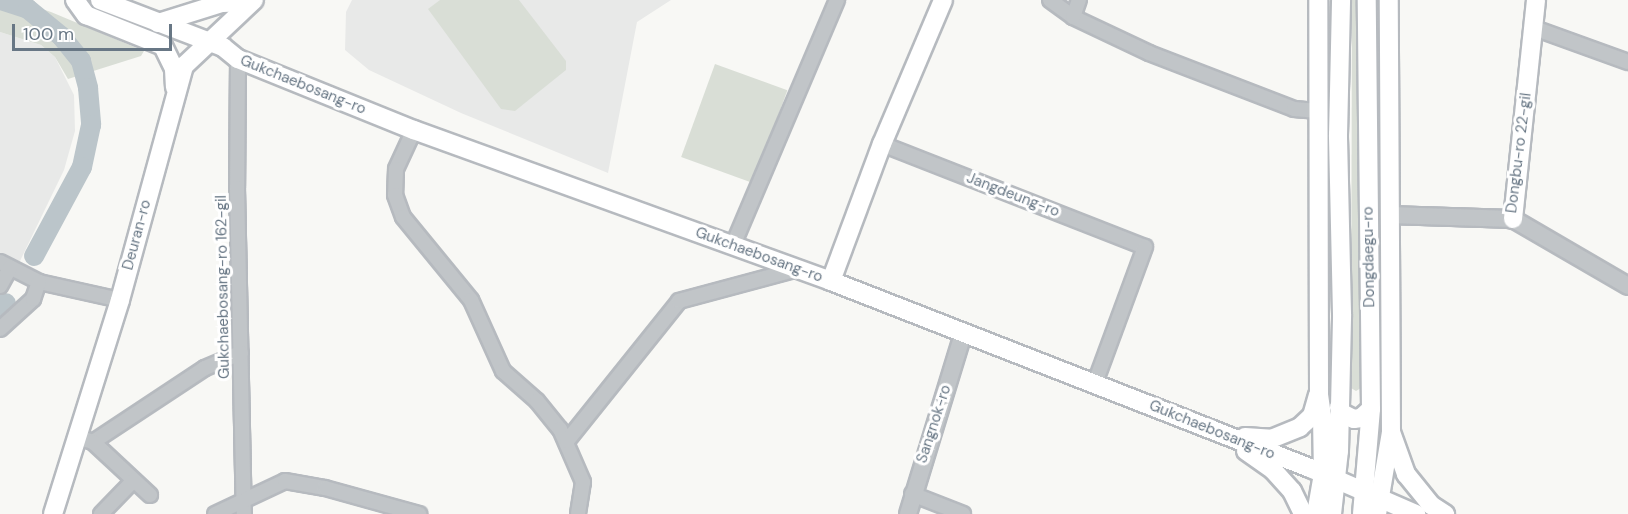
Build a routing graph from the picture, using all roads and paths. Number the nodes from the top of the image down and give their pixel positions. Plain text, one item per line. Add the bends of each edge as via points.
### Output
1 (75, 0) edge
2 (100, 0) edge
3 (837, 0) edge
4 (943, 0) edge
5 (1050, 0) edge
6 (1079, 0) edge
7 (1318, 0) edge
8 (1341, 0) edge
9 (1367, 0) edge
10 (1389, 0) edge
11 (1536, 0) edge
12 (252, 1) edge
13 (220, 2) edge
14 (1073, 17) junction
15 (158, 23) junction
16 (1534, 28) junction
17 (210, 42) junction
18 (238, 59) junction
19 (1628, 62) edge
20 (175, 98) junction
21 (1318, 111) junction
22 (414, 130) junction
23 (882, 144) junction
24 (1389, 215) junction
25 (1513, 219) junction
26 (733, 245) junction
27 (5, 265) edge
28 (798, 269) junction
29 (831, 281) junction
30 (41, 282) junction
31 (0, 286) edge
32 (1628, 286) edge
33 (120, 300) junction
34 (0, 328) edge
35 (963, 334) junction
36 (241, 353) junction
37 (1095, 383) junction
38 (1319, 394) junction
39 (1339, 407) junction
40 (1371, 409) junction
41 (1391, 432) junction
42 (1225, 435) junction
43 (85, 440) junction
44 (567, 441) junction
45 (1330, 478) junction
46 (134, 480) junction
47 (912, 494) junction
48 (150, 495) dead end
49 (245, 498) junction
50 (1374, 502) edge
51 (53, 514) edge
52 (101, 514) edge
53 (214, 514) edge
54 (244, 514) edge
55 (419, 514) edge
56 (578, 514) edge
57 (908, 514) edge
58 (963, 514) edge
59 (1303, 514) edge
60 (1316, 514) edge
61 (1332, 514) edge
62 (1362, 514) edge
63 (1416, 514) edge
64 (1445, 514) edge

1 - 20 main road via 86,15 163,46 174,69
2 - 15 main road, Gukchaebosang-ro
3 - 26 street
4 - 23 main road
5 - 14 street
6 - 14 street
7 - 21 main road
8 - 39 main road, Dongdaegu-ro
9 - 40 main road, Dongdaegu-ro
10 - 24 main road
11 - 16 main road, Dongbu-ro 22-gil
12 - 13 main road
12 - 17 main road, Deuran-ro
13 - 15 main road
14 - 21 street via 1149,53 1294,109
15 - 17 main road, Gukchaebosang-ro
16 - 19 street
16 - 25 main road, Dongbu-ro 22-gil
17 - 18 main road, Gukchaebosang-ro
17 - 20 main road, Deuran-ro via 184,66
18 - 22 main road, Gukchaebosang-ro
18 - 36 street, Gukchaebosang-ro 162-gil
20 - 33 main road, Deuran-ro
21 - 38 main road
22 - 26 main road, Gukchaebosang-ro
22 - 44 street via 396,169 395,195 403,217 471,300 503,371 537,401
23 - 29 main road
23 - 37 street, Jangdeung-ro via 1145,247
24 - 25 street, Dongbu-ro 22-gil
24 - 41 main road
25 - 32 street
26 - 28 main road, Gukchaebosang-ro
27 - 30 street
27 - 31 street
28 - 29 main road, Gukchaebosang-ro
28 - 44 street via 679,301
29 - 35 main road, Gukchaebosang-ro
30 - 33 street
30 - 34 street via 33,299
33 - 43 main road, Deuran-ro
35 - 37 main road, Gukchaebosang-ro
35 - 47 street, Sangnok-ro
36 - 43 street via 205,368
36 - 49 street, Gukchaebosang-ro 162-gil
37 - 42 main road, Gukchaebosang-ro
38 - 42 main road via 1312,417 1300,427 1271,439
38 - 45 main road
39 - 40 main road via 1354,419
39 - 45 main road, Dongdaegu-ro
40 - 50 main road, Dongdaegu-ro
41 - 50 main road
41 - 64 main road via 1406,474 1431,505
42 - 45 main road, Gukchaebosang-ro
42 - 59 main road via 1274,470 1292,491
43 - 46 street
43 - 51 main road, Deuran-ro
44 - 56 street via 583,482
45 - 50 main road, Gukchaebosang-ro
45 - 60 main road
45 - 61 main road
46 - 48 street
46 - 52 street
47 - 57 street, Sangnok-ro
47 - 58 street
49 - 53 street
49 - 54 street, Gukchaebosang-ro 162-gil
49 - 55 street via 285,481
50 - 62 main road, Dongdaegu-ro
50 - 63 main road, Gukchaebosang-ro

